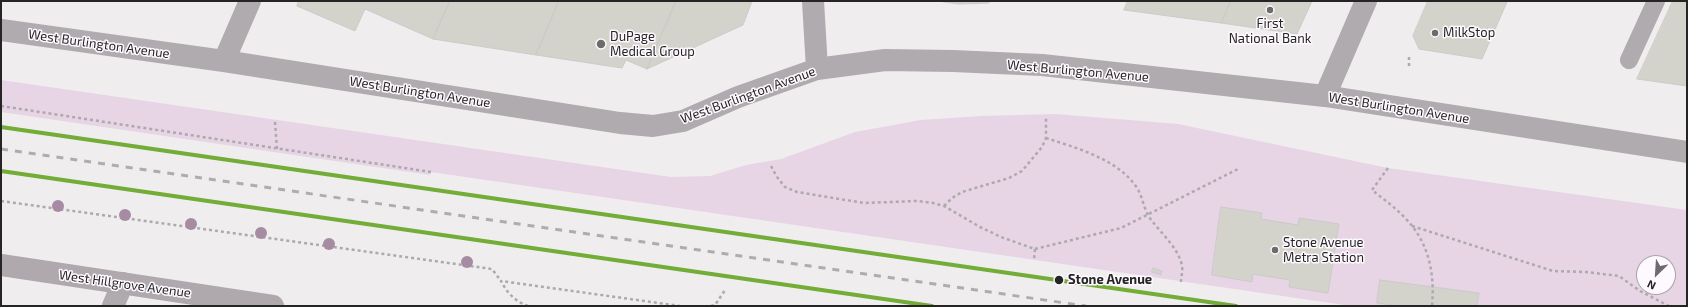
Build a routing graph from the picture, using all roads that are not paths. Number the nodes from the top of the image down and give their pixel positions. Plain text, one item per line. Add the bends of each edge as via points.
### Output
1 (250, 1) edge
2 (813, 1) edge
3 (1366, 1) edge
4 (1656, 1) edge
5 (1, 30) edge
6 (1629, 60) dead end
7 (224, 61) junction
8 (817, 69) junction
9 (1325, 96) junction
10 (1687, 152) edge
11 (1, 266) edge
12 (123, 283) junction
13 (113, 306) edge
14 (273, 306) edge

1 - 7 street
2 - 8 street
3 - 9 street
4 - 6 lane
5 - 7 street, West Burlington Avenue
7 - 8 street, West Burlington Avenue via 653,126 683,121 738,97
8 - 9 street, West Burlington Avenue via 885,60 1042,65
9 - 10 street, West Burlington Avenue
11 - 12 street, West Hillgrove Avenue
12 - 13 street
12 - 14 street, West Hillgrove Avenue

